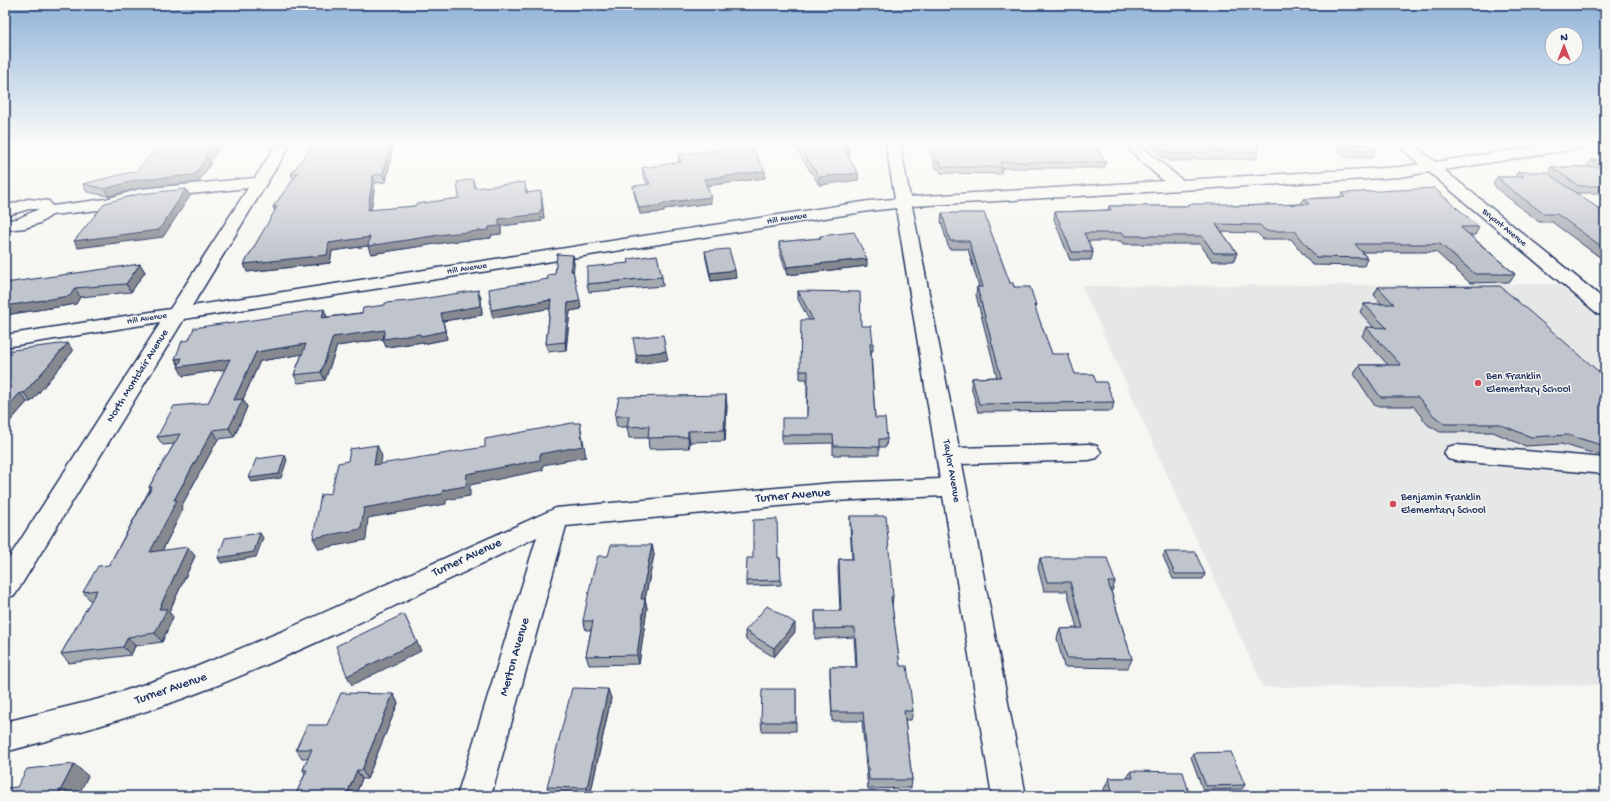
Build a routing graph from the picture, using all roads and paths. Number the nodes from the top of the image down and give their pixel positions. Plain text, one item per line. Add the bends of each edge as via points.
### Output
1 (256, 182) edge
2 (260, 182) edge
3 (900, 182) edge
4 (1176, 182) edge
5 (1224, 182) edge
6 (1450, 182) edge
7 (1179, 185) junction
8 (903, 202) junction
9 (5, 211) edge
10 (48, 211) junction
11 (5, 226) edge
12 (1605, 310) edge
13 (176, 315) junction
14 (5, 341) edge
15 (1089, 452) dead end
16 (1456, 453) dead end
17 (948, 456) junction
18 (1605, 466) edge
19 (954, 487) junction
20 (556, 517) junction
21 (5, 588) edge
22 (5, 737) edge
23 (474, 796) edge
24 (1009, 796) edge

1 - 10 street via 140,194 108,204
2 - 13 street, North Montclair Avenue
3 - 8 street, Taylor Avenue
4 - 7 street
5 - 7 street, Hill Avenue
6 - 12 street, Bryant Avenue
7 - 8 street, Hill Avenue
8 - 13 street, Hill Avenue
8 - 17 street, Taylor Avenue
9 - 10 street via 28,204 44,204
10 - 11 street via 34,219
13 - 14 street, Hill Avenue
13 - 21 street, North Montclair Avenue
15 - 17 street
16 - 18 street
17 - 19 street, Taylor Avenue
19 - 20 street, Turner Avenue via 833,492
19 - 24 street, Taylor Avenue
20 - 22 street, Turner Avenue via 293,640 202,678 103,712
20 - 23 street, Merton Avenue

